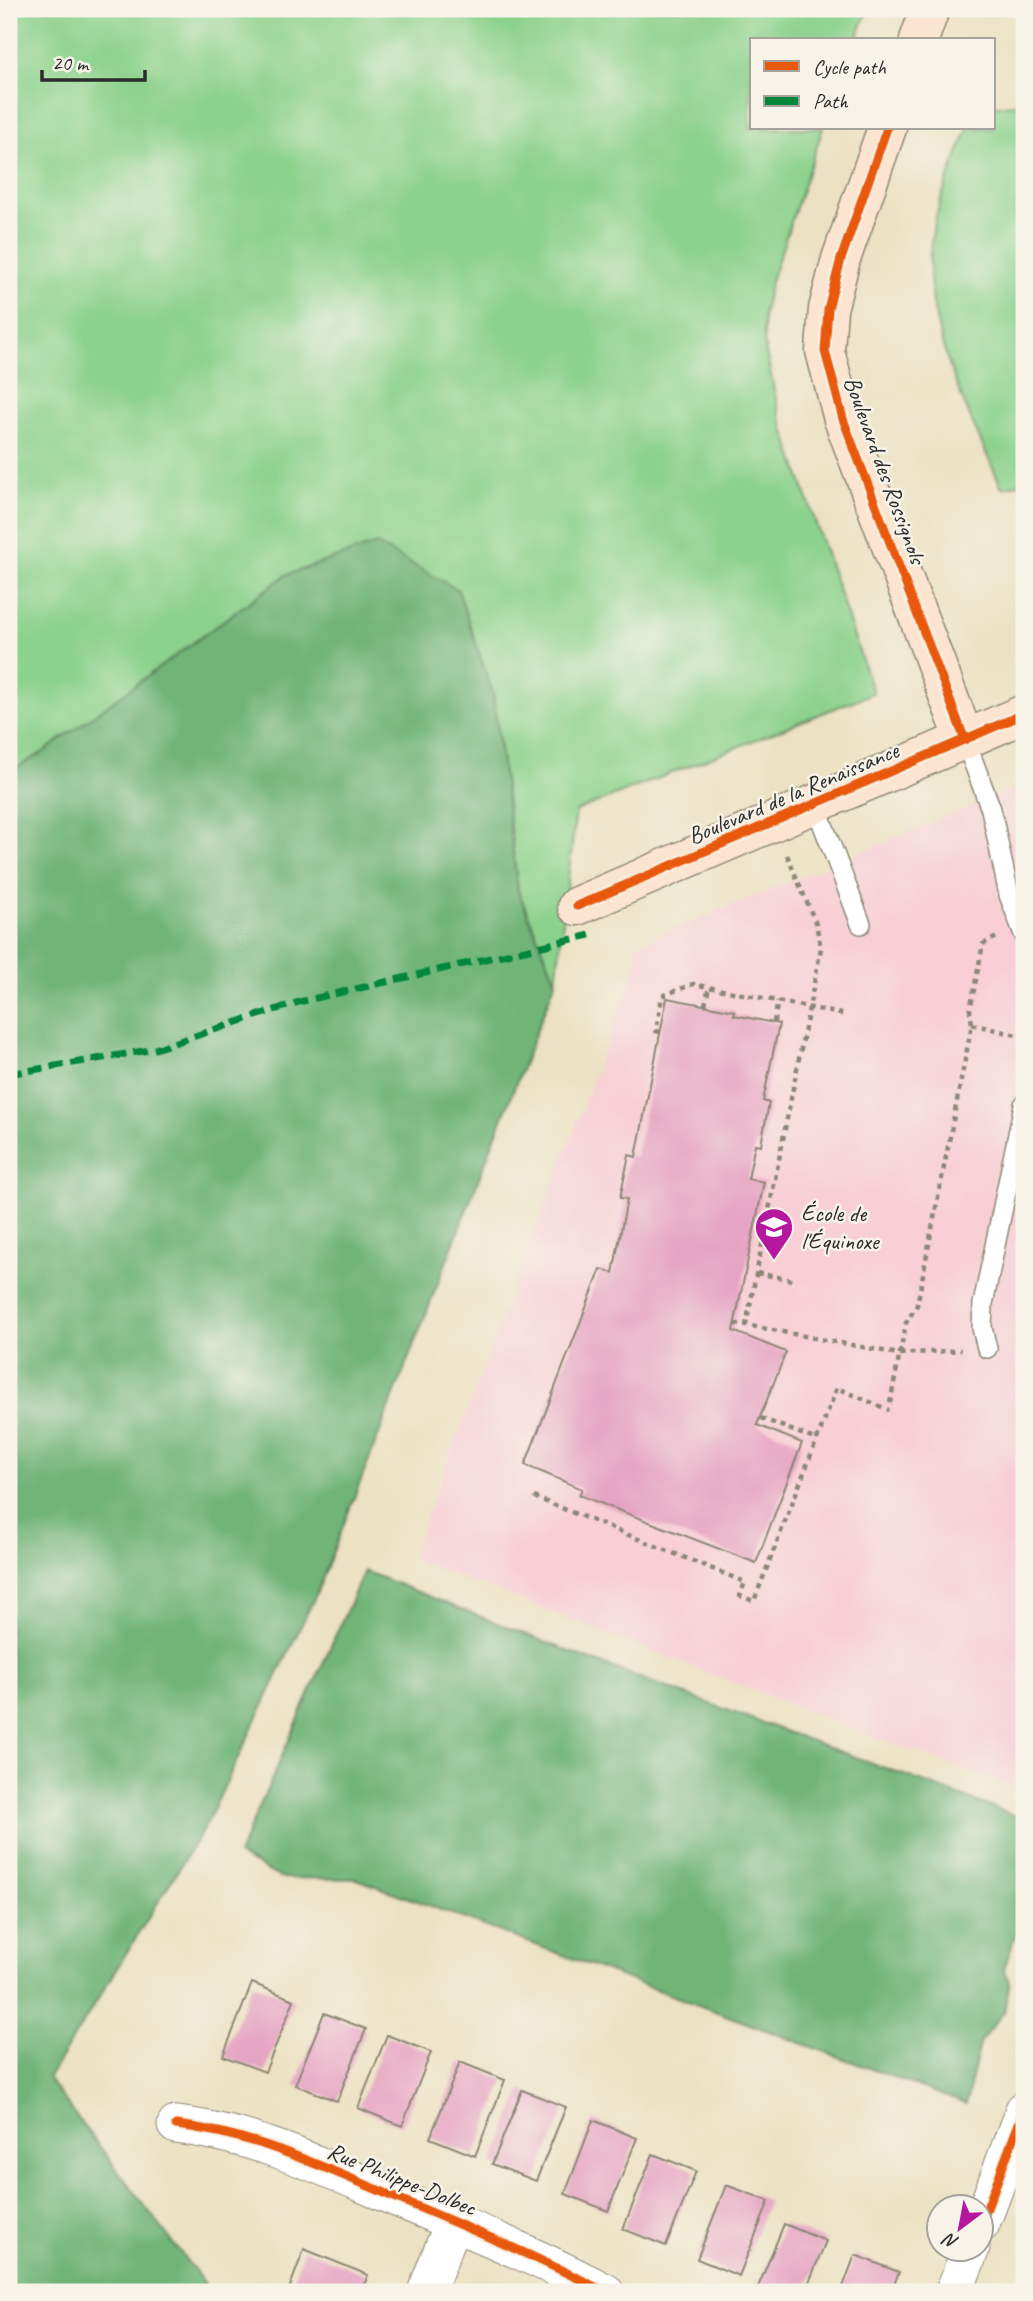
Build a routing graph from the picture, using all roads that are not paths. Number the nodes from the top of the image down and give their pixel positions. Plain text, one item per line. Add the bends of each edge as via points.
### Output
1 (930, 9) edge
2 (920, 38) edge
3 (886, 130) edge
4 (1024, 714) edge
5 (965, 740) junction
6 (815, 804) junction
7 (576, 906) dead end
8 (860, 924) dead end
9 (1024, 934) edge
10 (1024, 1105) edge
11 (987, 1348) road end
12 (1024, 2110) edge
13 (176, 2125) dead end
14 (993, 2192) edge
15 (454, 2221) junction
16 (966, 2262) edge
17 (426, 2292) edge
18 (605, 2292) edge
19 (954, 2292) edge

1 - 2 street
3 - 5 street, Boulevard des Rossignols via 841,259 828,309 825,351 839,408
4 - 5 street, Boulevard de la Renaissance
5 - 6 street, Boulevard de la Renaissance
5 - 9 lane via 991,809 1009,895
6 - 7 street, Boulevard de la Renaissance
6 - 8 lane
10 - 11 lane via 983,1304
12 - 14 street
13 - 15 street, Rue Philippe-Dolbec via 225,2132 263,2144
15 - 17 street
15 - 18 street, Rue Philippe-Dolbec
16 - 19 street

